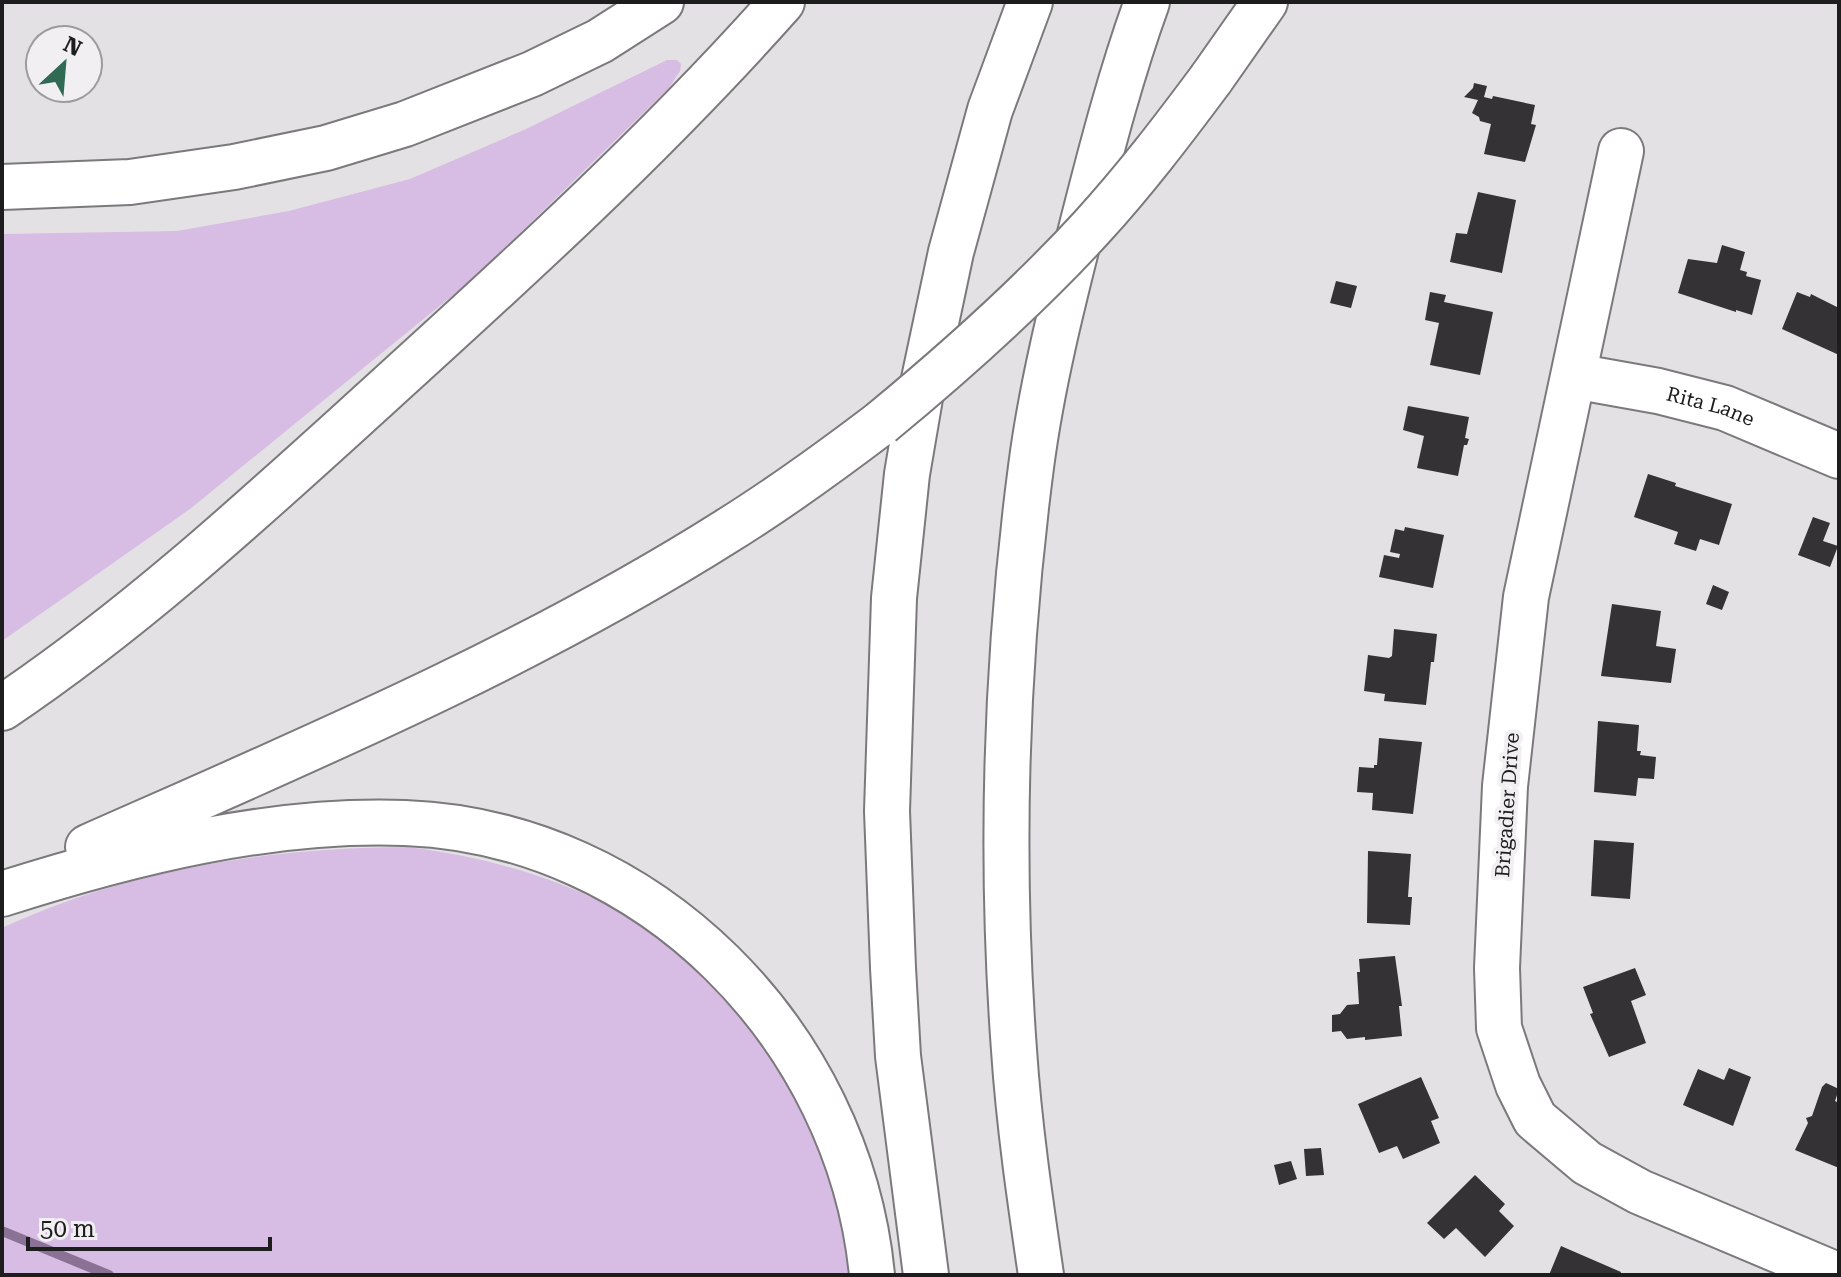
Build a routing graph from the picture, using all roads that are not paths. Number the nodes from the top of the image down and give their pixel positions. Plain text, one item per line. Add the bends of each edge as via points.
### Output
1 (661, 2) edge
2 (782, 2) edge
3 (1030, 2) edge
4 (1147, 2) edge
5 (1265, 2) edge
6 (1621, 151) dead end
7 (2, 187) edge
8 (1574, 376) junction
9 (1839, 456) edge
10 (2, 708) edge
11 (2, 885) edge
12 (2, 894) edge
13 (872, 1275) edge
14 (926, 1275) edge
15 (1041, 1275) edge
16 (1837, 1275) edge

1 - 7 main road via 600,41 532,74 405,124 326,148 130,182
2 - 10 main road via 586,206 263,501
3 - 14 main road via 990,110 951,252 907,474 895,583 887,811 891,940 898,1056
4 - 15 main road via 1092,186 1053,348 1021,554 1010,736 1009,941 1014,1052
5 - 11 main road, bridge via 1148,161 1092,227 964,352 827,464 730,530 576,619 313,748
6 - 8 main road, Brigadier Drive
8 - 9 main road, Rita Lane via 1725,408
8 - 16 main road, Brigadier Drive via 1526,597 1505,786 1499,1028 1535,1119 1587,1163 1640,1192
12 - 13 main road via 172,848 342,824 446,827 567,859 668,916 725,964 773,1019 810,1076 847,1161

